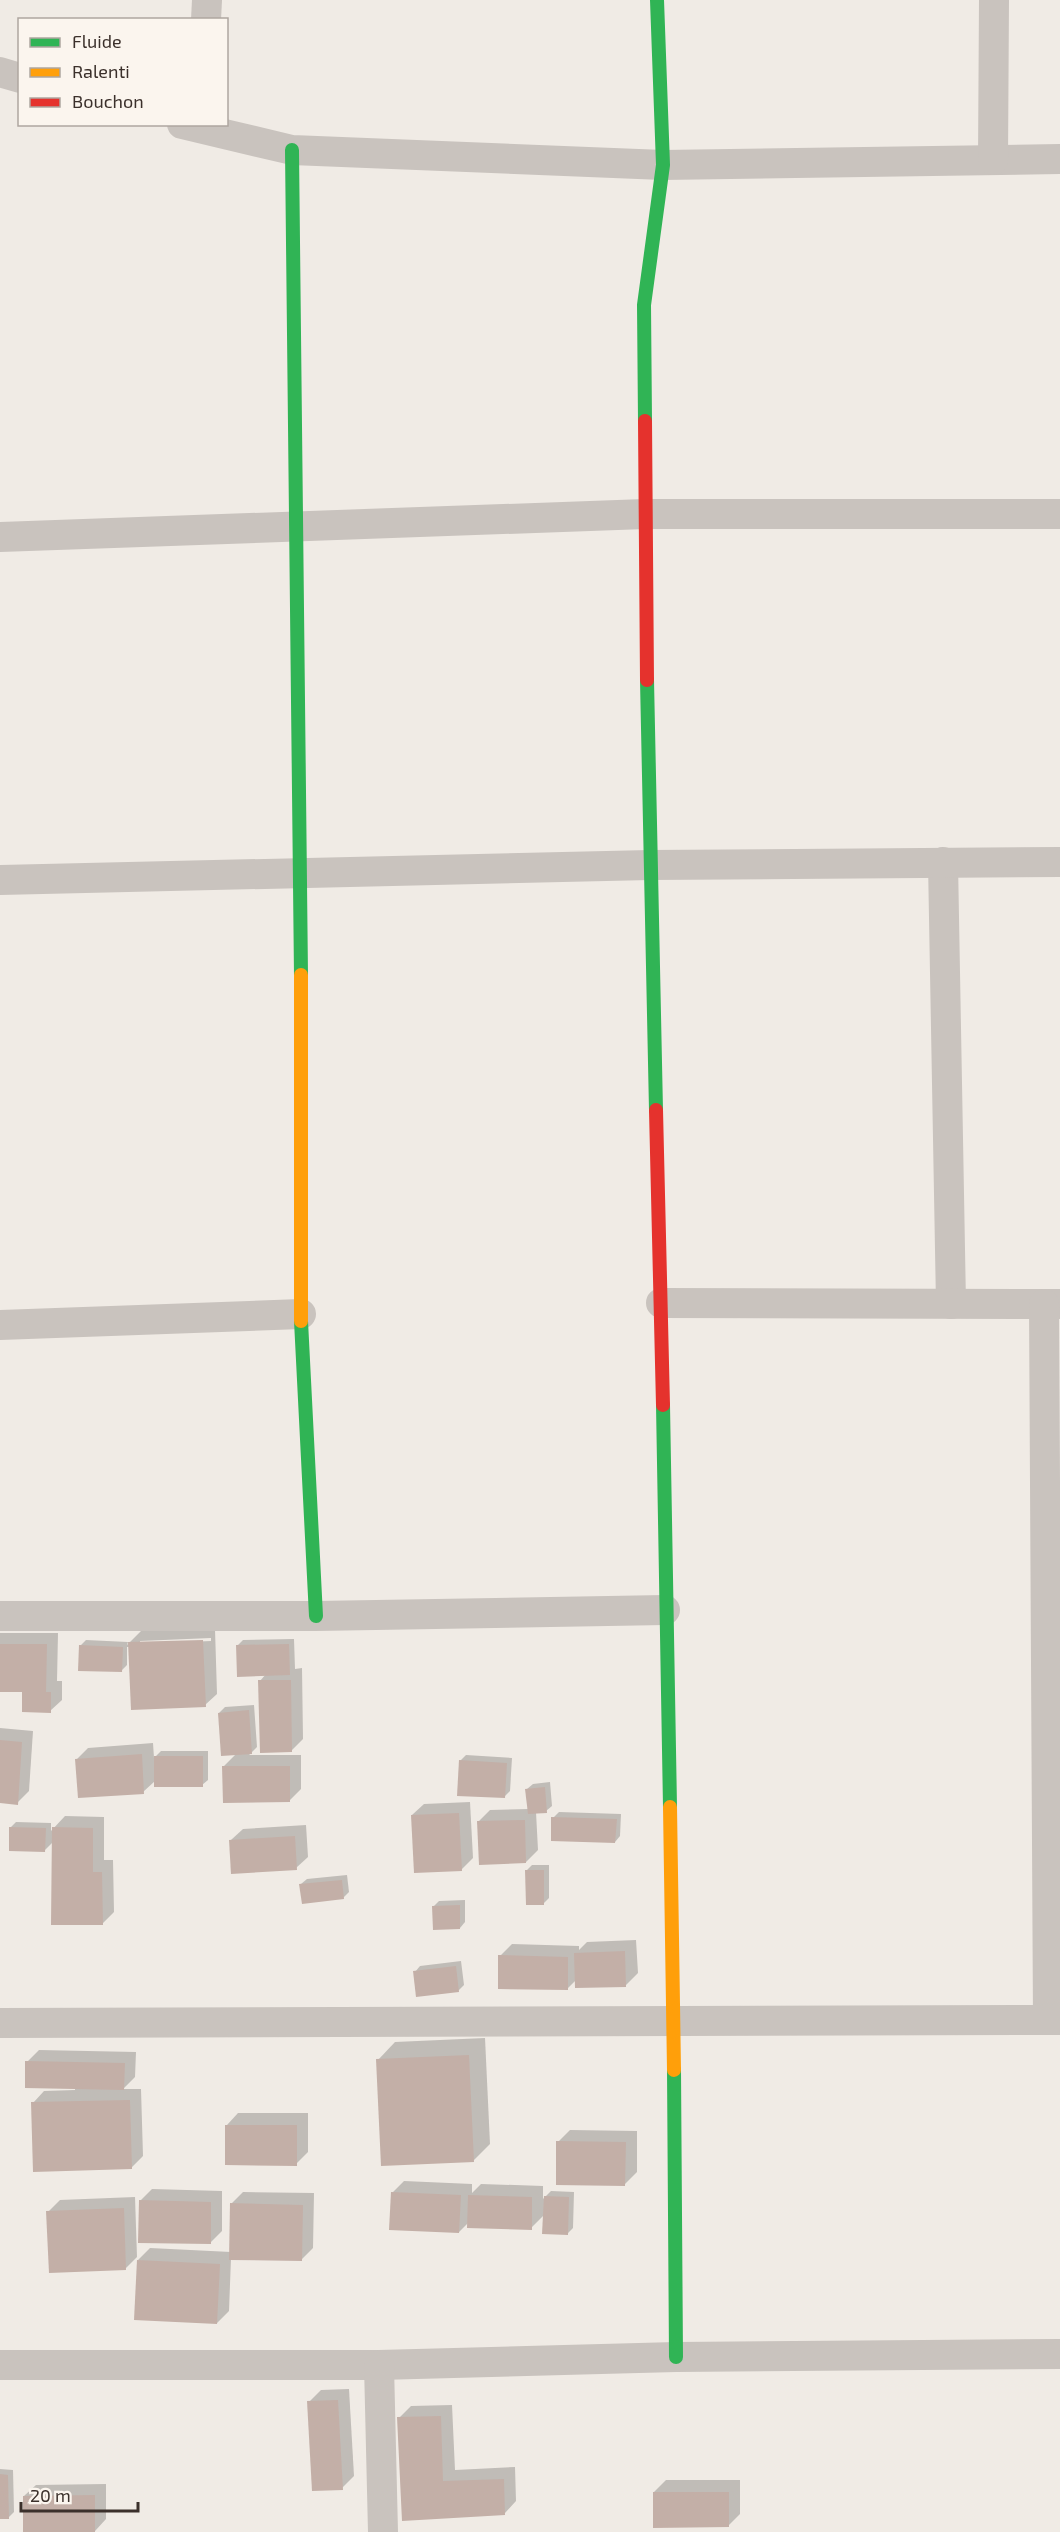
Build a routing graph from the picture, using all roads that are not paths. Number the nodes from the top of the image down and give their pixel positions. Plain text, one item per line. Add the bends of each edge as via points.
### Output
1 (207, 0) edge
2 (657, 0) edge
3 (994, 0) edge
4 (206, 18) edge
5 (0, 72) edge
6 (18, 77) edge
7 (197, 127) edge
8 (292, 150) junction
9 (1060, 159) edge
10 (993, 160) junction
11 (663, 165) junction
12 (645, 514) junction
13 (1060, 514) edge
14 (295, 528) junction
15 (0, 537) edge
16 (943, 862) junction
17 (1060, 862) edge
18 (650, 865) junction
19 (301, 873) junction
20 (0, 880) edge
21 (661, 1303) junction
22 (951, 1304) junction
23 (1052, 1304) edge
24 (301, 1314) junction
25 (0, 1325) edge
26 (665, 1610) junction
27 (0, 1616) edge
28 (316, 1616) junction
29 (1054, 2020) edge
30 (674, 2021) junction
31 (0, 2023) edge
32 (1060, 2354) edge
33 (676, 2357) junction
34 (0, 2365) edge
35 (379, 2365) junction
36 (383, 2532) edge

1 - 4 street
2 - 11 street
3 - 10 street
5 - 6 street
7 - 8 street
8 - 11 street
8 - 14 street
9 - 10 street
10 - 11 street
11 - 12 street via 644,305
12 - 13 street
12 - 14 street
12 - 18 street
14 - 15 street
14 - 19 street
16 - 17 street
16 - 18 street
16 - 22 street
18 - 19 street
18 - 21 street
19 - 20 street
19 - 24 street
21 - 22 street
21 - 26 street
22 - 23 street
23 - 29 street
24 - 25 street
24 - 28 street
26 - 28 street
26 - 30 street
27 - 28 street
29 - 30 street
30 - 31 street
30 - 33 street
32 - 33 street
33 - 35 street
34 - 35 street
35 - 36 street

